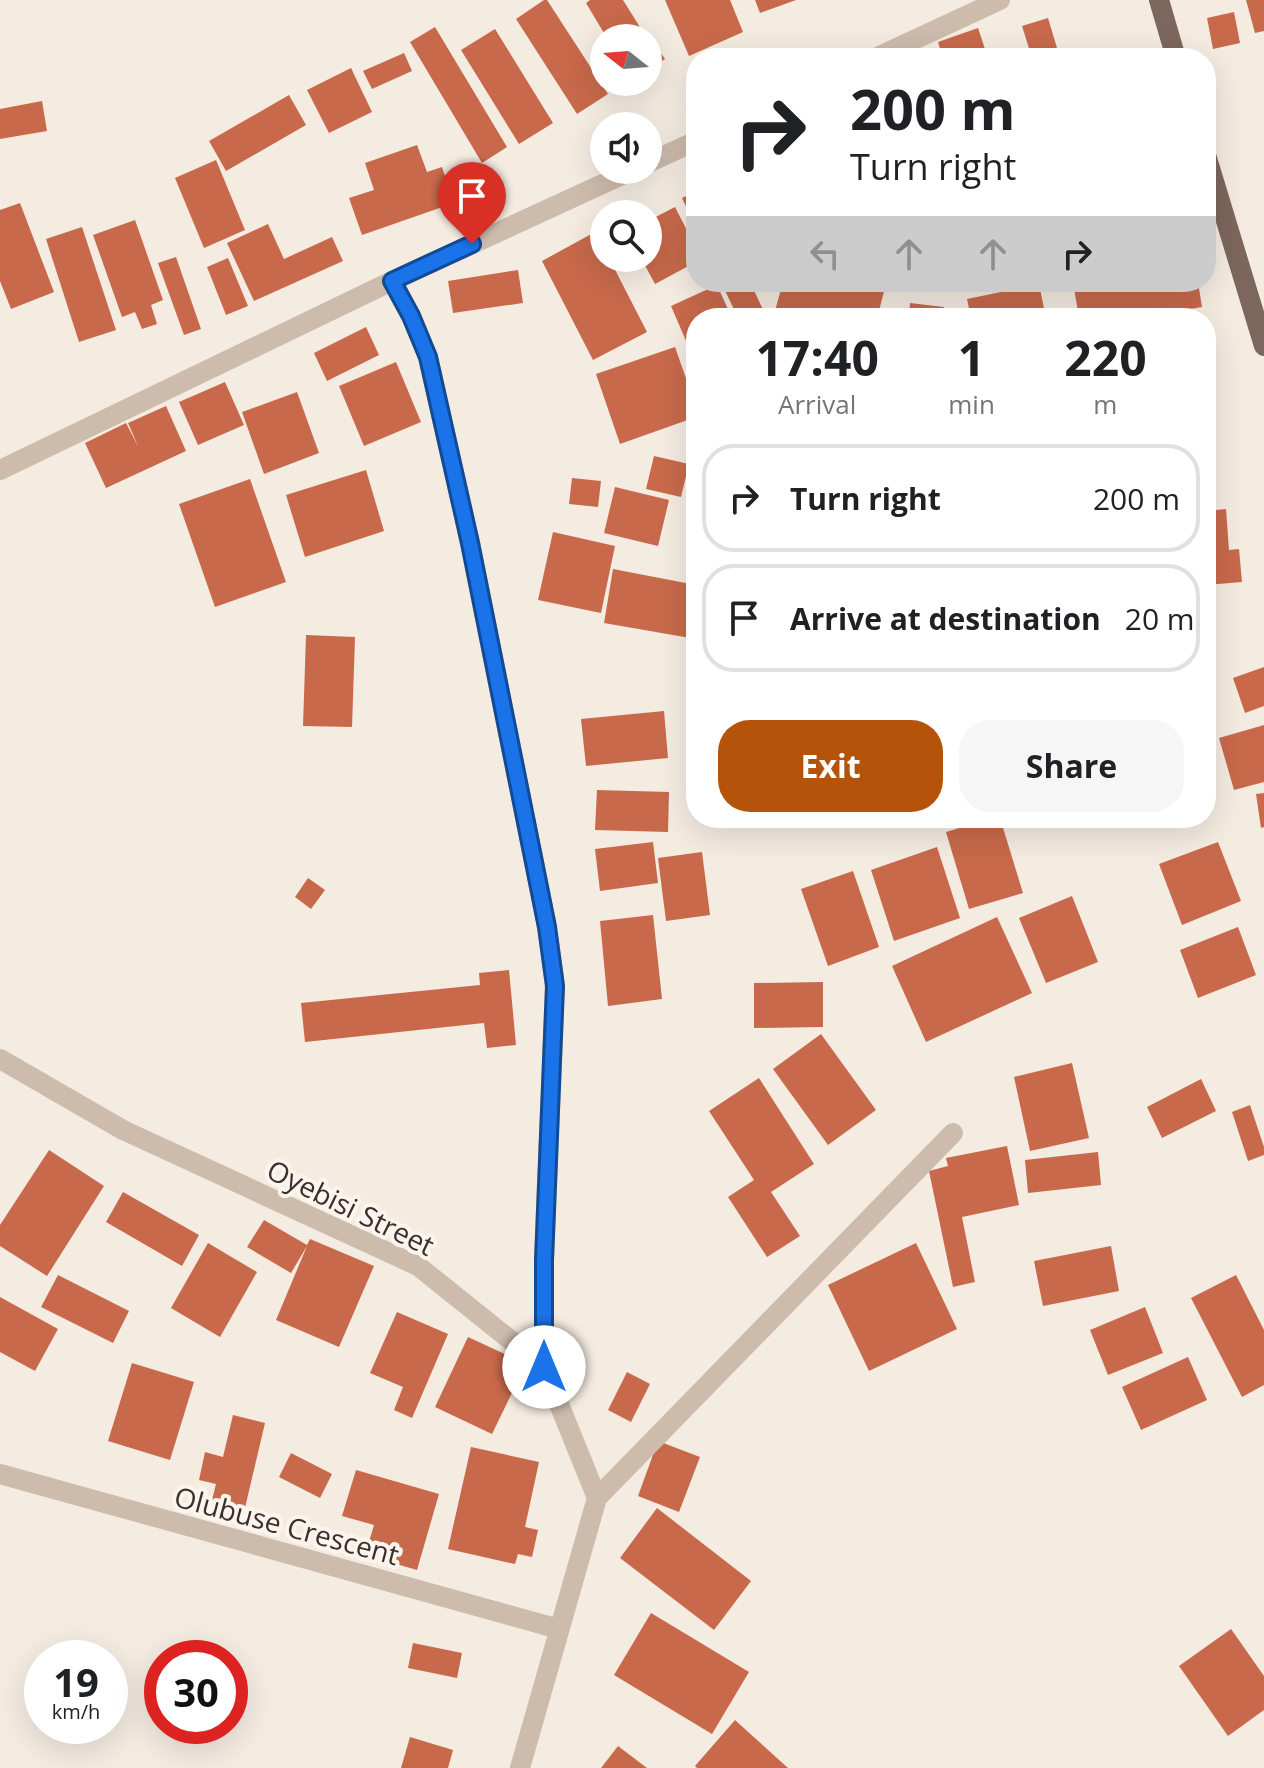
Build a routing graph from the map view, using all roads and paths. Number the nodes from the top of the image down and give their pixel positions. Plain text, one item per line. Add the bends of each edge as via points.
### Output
1 (1000, 0) edge
2 (1159, 0) edge
3 (897, 48) edge
4 (1173, 48) edge
5 (686, 146) edge
6 (662, 157) edge
7 (603, 184) edge
8 (1216, 188) edge
9 (392, 281) junction
10 (1264, 346) edge
11 (0, 470) edge
12 (0, 1059) edge
13 (953, 1133) dead end
14 (544, 1367) junction
15 (0, 1474) edge
16 (597, 1498) junction
17 (559, 1629) junction
18 (520, 1768) edge

1 - 3 street
2 - 4 main road
5 - 6 street
7 - 9 street
8 - 10 main road
9 - 11 street
9 - 14 street via 428,357 547,927 555,986
12 - 14 street, Oyebisi Street via 123,1130 418,1266
13 - 16 street
14 - 16 street, Oyebisi Street
15 - 17 street, Olubuse Crescent
16 - 17 street
17 - 18 street

